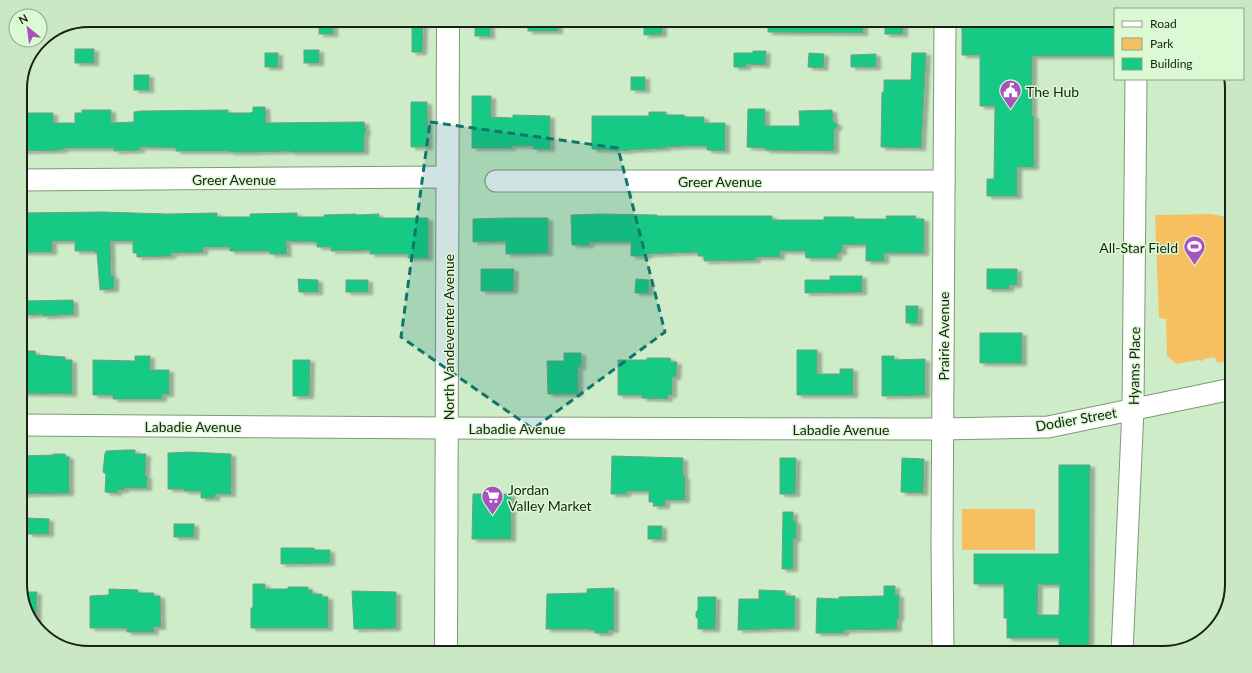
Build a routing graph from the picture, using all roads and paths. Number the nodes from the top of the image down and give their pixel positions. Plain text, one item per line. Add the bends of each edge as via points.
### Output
1 (448, 27) edge
2 (945, 27) edge
3 (1136, 80) edge
4 (448, 177) junction
5 (27, 180) edge
6 (496, 181) dead end
7 (944, 181) junction
8 (1225, 390) edge
9 (1133, 409) junction
10 (27, 425) edge
11 (448, 428) junction
12 (942, 429) junction
13 (446, 646) edge
14 (942, 646) edge
15 (1122, 646) edge

1 - 4 main road, North Vandeventer Avenue
2 - 7 street, Prairie Avenue
3 - 9 street, Hyams Place
4 - 5 street, Greer Avenue
4 - 11 main road, North Vandeventer Avenue
6 - 7 street, Greer Avenue
7 - 12 street, Prairie Avenue
8 - 9 street, Dodier Street
9 - 12 street, Dodier Street via 1048,427
9 - 15 street, Hyams Place
10 - 11 street, Labadie Avenue
11 - 12 street, Labadie Avenue
11 - 13 main road, North Vandeventer Avenue
12 - 14 street, Prairie Avenue

